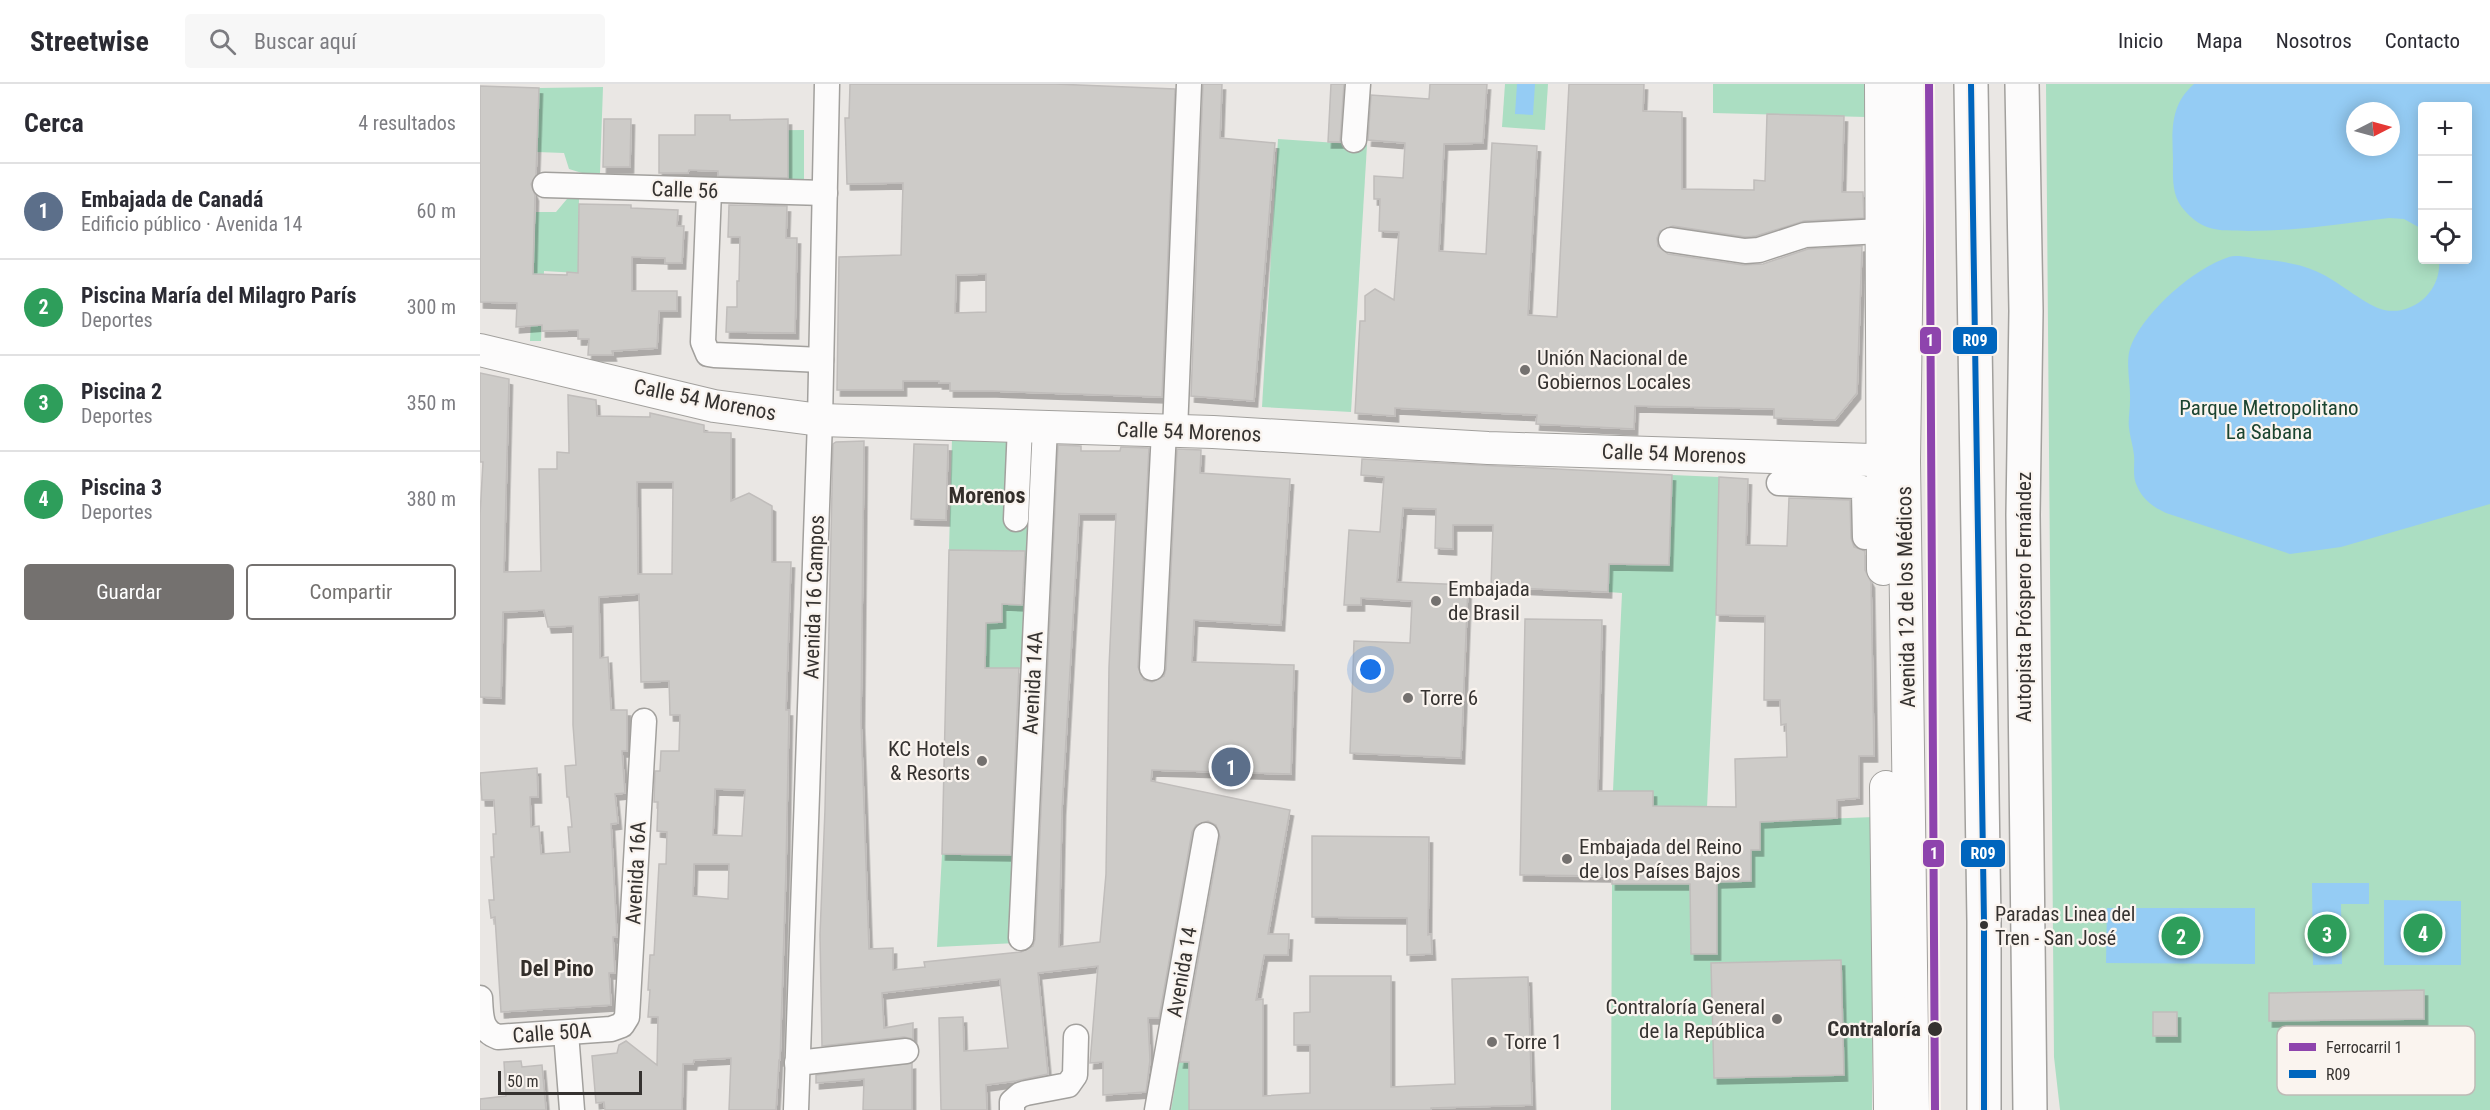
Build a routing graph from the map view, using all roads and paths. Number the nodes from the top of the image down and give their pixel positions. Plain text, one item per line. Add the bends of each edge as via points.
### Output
1 (827, 84) edge
2 (1188, 84) edge
3 (1358, 84) edge
4 (1881, 84) edge
5 (1908, 84) edge
6 (1971, 84) edge
7 (2022, 84) edge
8 (1354, 140) dead end
9 (545, 185) dead end
10 (709, 191) junction
11 (825, 193) junction
12 (1881, 231) junction
13 (1671, 240) dead end
14 (480, 350) edge
15 (821, 360) junction
16 (820, 420) junction
17 (1033, 427) junction
18 (1169, 431) junction
19 (1893, 461) junction
20 (1779, 483) dead end
21 (1016, 519) dead end
22 (1865, 537) dead end
23 (1152, 668) dead end
24 (644, 720) dead end
25 (1206, 835) dead end
26 (1021, 938) dead end
27 (480, 998) edge
28 (622, 1025) joint
29 (566, 1033) junction
30 (1076, 1037) dead end
31 (906, 1051) dead end
32 (1983, 1054) junction
33 (797, 1063) junction
34 (1012, 1106) edge
35 (572, 1110) edge
36 (796, 1110) edge
37 (1157, 1110) edge
38 (1890, 1110) edge
39 (1913, 1110) edge
40 (1984, 1110) edge
41 (1994, 1110) edge
42 (2030, 1110) edge

1 - 11 street, Avenida 16 Campos
2 - 18 street
3 - 8 street
4 - 12 main road, Avenida 12 de los Médicos
5 - 19 main road, Avenida 12 de los Médicos
6 - 32 highway, Autopista Próspero Fernández
7 - 42 highway, Autopista Próspero Fernández
9 - 10 street, Calle 56
10 - 11 street, Calle 56
10 - 15 street via 705,350 714,355
11 - 15 street, Avenida 16 Campos
12 - 13 street via 1805,235 1752,250
12 - 19 main road, Avenida 12 de los Médicos
14 - 16 main road, Calle 54 Morenos via 714,406
15 - 16 street, Avenida 16 Campos
16 - 17 main road, Calle 54 Morenos
16 - 33 street, Avenida 16 Campos
17 - 18 main road, Calle 54 Morenos
17 - 21 street
17 - 26 street, Avenida 14A
18 - 19 main road, Calle 54 Morenos via 1488,448
18 - 23 street
19 - 38 main road, Avenida 12 de los Médicos
19 - 39 main road, Avenida 12 de los Médicos
20 - 22 street via 1862,488
24 - 28 street, Avenida 16A via 630,1009
25 - 37 street, Avenida 14
27 - 29 street, Calle 50A via 482,1022 490,1034 498,1037
28 - 29 street, Calle 50A
29 - 35 street
30 - 34 street via 1075,1075 1068,1085 1020,1095
31 - 33 street
32 - 40 highway, Autopista Próspero Fernández
32 - 41 highway via 1993,1086
33 - 36 street, Avenida 16 Campos

